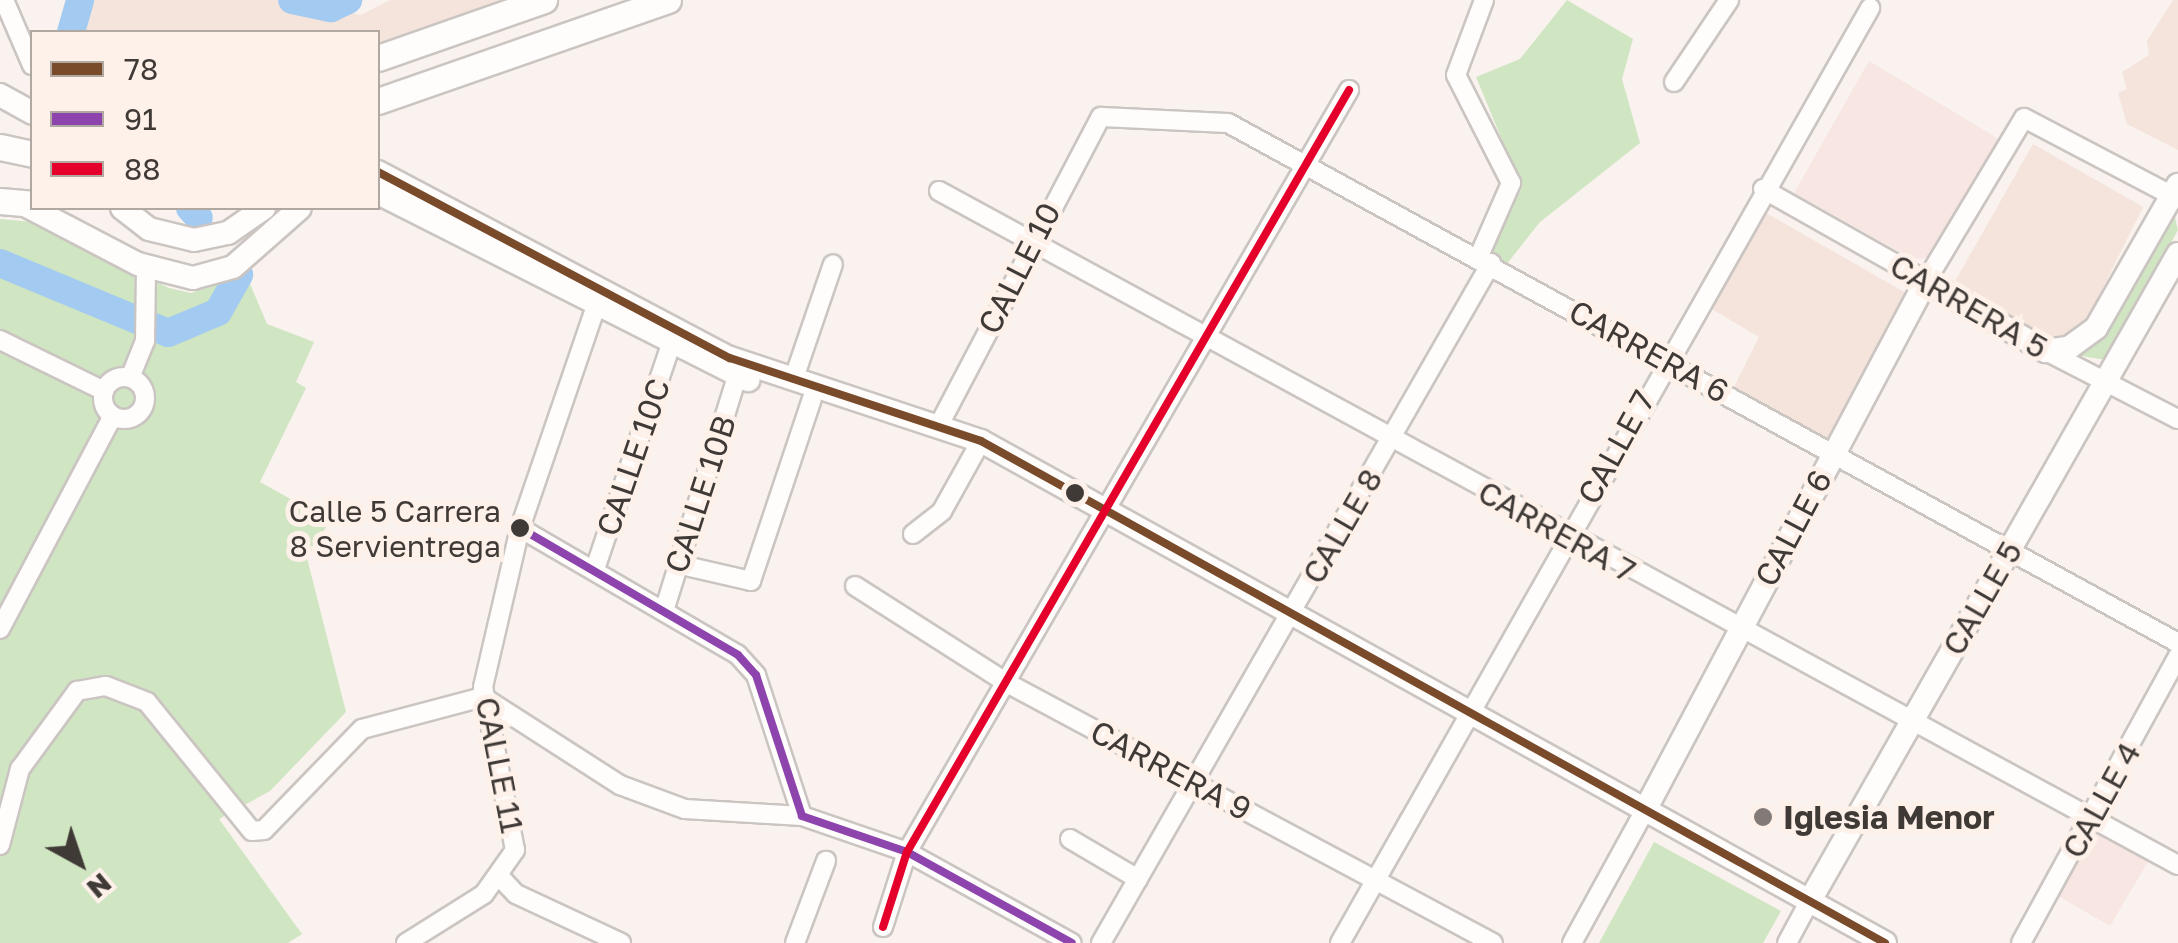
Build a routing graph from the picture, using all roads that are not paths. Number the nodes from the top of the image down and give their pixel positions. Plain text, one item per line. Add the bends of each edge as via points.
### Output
1 (4, 0) edge
2 (544, 0) edge
3 (668, 0) edge
4 (1484, 0) edge
5 (1729, 0) edge
6 (1870, 8) dead end
7 (380, 57) edge
8 (30, 59) edge
9 (1674, 82) dead end
10 (1349, 90) dead end
11 (0, 95) edge
12 (380, 100) edge
13 (30, 113) edge
14 (1104, 115) joint
15 (0, 147) edge
16 (30, 154) edge
17 (1306, 158) junction
18 (380, 173) edge
19 (1763, 189) junction
20 (940, 190) dead end
21 (2176, 193) edge
22 (380, 194) edge
23 (33, 210) edge
24 (113, 210) edge
25 (125, 210) edge
26 (281, 210) edge
27 (1031, 241) junction
28 (2178, 254) edge
29 (1485, 259) junction
30 (833, 264) dead end
31 (146, 267) junction
32 (1926, 282) junction
33 (604, 285) junction
34 (595, 310) junction
35 (1208, 336) junction
36 (0, 340) edge
37 (670, 347) junction
38 (2046, 350) junction
39 (1666, 359) junction
40 (737, 377) junction
41 (130, 378) junction
42 (794, 378) junction
43 (2105, 381) junction
44 (104, 391) junction
45 (812, 400) junction
46 (113, 416) junction
47 (2178, 419) edge
48 (928, 422) junction
49 (1394, 439) junction
50 (981, 441) junction
51 (1832, 455) junction
52 (1109, 508) junction
53 (520, 528) junction
54 (913, 534) dead end
55 (1567, 536) junction
56 (2008, 553) junction
57 (677, 564) junction
58 (596, 566) junction
59 (855, 586) dead end
60 (664, 611) junction
61 (1292, 612) junction
62 (0, 629) edge
63 (1738, 632) junction
64 (2178, 643) edge
65 (2178, 656) edge
66 (1008, 682) junction
67 (483, 696) junction
68 (1467, 711) junction
69 (1911, 722) junction
70 (1194, 782) junction
71 (1644, 812) junction
72 (802, 816) junction
73 (2093, 817) junction
74 (1070, 839) dead end
75 (0, 845) edge
76 (907, 852) junction
77 (826, 861) dead end
78 (2178, 864) edge
79 (500, 877) junction
80 (1138, 879) junction
81 (1375, 880) junction
82 (1808, 904) junction
83 (883, 928) dead end
84 (406, 943) edge
85 (621, 943) edge
86 (795, 943) edge
87 (1072, 943) edge
88 (1101, 943) edge
89 (1340, 943) edge
90 (1493, 943) edge
91 (1572, 943) edge
92 (1787, 943) edge
93 (1885, 943) edge
94 (2021, 943) edge

1 - 8 street
2 - 7 highway
3 - 12 highway
4 - 29 street, CALLE 8 via 1456,75 1509,173
5 - 9 street
6 - 19 street, CALLE 7
10 - 17 street
11 - 13 main road
14 - 17 street, CARRERA 6 via 1228,123
14 - 27 street, CALLE 10
15 - 16 highway
17 - 29 street, CARRERA 6
17 - 35 street
18 - 33 main road
19 - 32 street, CARRERA 5
19 - 39 street, CALLE 7
20 - 27 street, CARRERA 7
21 - 32 street, CALLE 6 via 2024,118
21 - 38 main road via 2096,328
22 - 34 main road
23 - 31 main road
24 - 31 main road
25 - 26 main road via 149,229 194,240
26 - 31 main road via 264,240 214,275
27 - 35 street, CARRERA 7
27 - 48 street, CALLE 10
28 - 43 main road, CALLE 5
29 - 39 street, CARRERA 6
29 - 49 street, CALLE 8
30 - 42 street
31 - 41 street via 150,310
32 - 38 main road, CARRERA 5
32 - 51 main road, CALLE 6
33 - 34 street, CALLE 11
33 - 42 main road via 730,358
34 - 37 main road
34 - 53 street, CALLE 11
35 - 49 street, CARRERA 7
35 - 52 street
36 - 44 street
37 - 40 main road
37 - 58 street, CALLE 10C
38 - 43 street, CARRERA 5
39 - 51 street, CARRERA 6
39 - 55 street, CALLE 7
40 - 45 main road
40 - 57 street, CALLE 10B
41 - 44 street
41 - 46 street via 142,406
42 - 48 main road
43 - 47 street, CARRERA 5
43 - 56 main road, CALLE 5
44 - 46 street
45 - 48 main road via 885,422
45 - 57 street via 750,581
46 - 62 street
48 - 50 main road
49 - 55 street, CARRERA 7
49 - 61 street, CALLE 8
50 - 52 main road
50 - 54 street via 942,511
51 - 56 street, CARRERA 6
51 - 63 main road, CALLE 6
52 - 61 main road
52 - 66 street
53 - 58 street
53 - 67 street, CALLE 11
55 - 63 street, CARRERA 7
55 - 68 street, CALLE 7
56 - 64 street, CARRERA 6
56 - 69 main road, CALLE 5
57 - 60 street, CALLE 10B
58 - 60 street
59 - 66 street, CARRERA 9
60 - 72 street via 756,676
61 - 68 main road
61 - 70 street, CALLE 8
63 - 69 street, CARRERA 7
63 - 71 main road, CALLE 6
65 - 73 street, CALLE 4
66 - 70 street, CARRERA 9
66 - 76 street
67 - 72 street via 620,785 685,809
67 - 75 street via 362,729 264,830 252,831 147,702 106,686 78,691 20,769
67 - 79 street, CALLE 11 via 516,829
68 - 71 main road
68 - 81 street, CALLE 7
69 - 73 street, CARRERA 7
69 - 82 main road, CALLE 5
70 - 80 street, CALLE 8
70 - 81 street, CARRERA 9
71 - 82 main road
71 - 91 street, CALLE 6
72 - 76 street
73 - 78 street, CARRERA 7
73 - 94 street, CALLE 4
74 - 80 street
76 - 83 street
76 - 87 street
77 - 86 street
79 - 84 street, CALLE 11
79 - 85 street via 516,894
80 - 88 street, CALLE 8
81 - 89 street, CALLE 7
81 - 90 street, CARRERA 9
82 - 92 street, CALLE 5
82 - 93 main road

